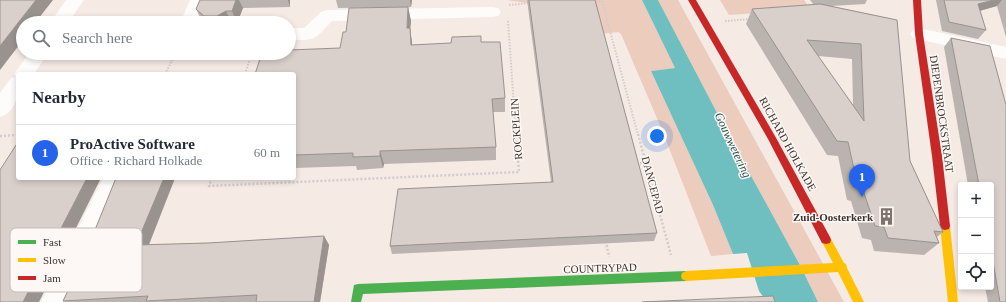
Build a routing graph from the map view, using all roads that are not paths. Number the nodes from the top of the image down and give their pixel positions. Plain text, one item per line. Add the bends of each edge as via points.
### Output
1 (75, 0) edge
2 (199, 0) edge
3 (692, 0) edge
4 (917, 0) edge
5 (492, 12) road end
6 (64, 16) edge
7 (193, 16) edge
8 (296, 34) edge
9 (919, 34) junction
10 (1006, 53) edge
11 (33, 60) edge
12 (25, 72) edge
13 (113, 180) edge
14 (90, 228) edge
15 (842, 267) junction
16 (59, 292) edge
17 (54, 302) edge
18 (356, 302) edge
19 (859, 302) edge
20 (953, 302) edge

1 - 6 street
2 - 7 street
3 - 15 street, RICHARD HOLKADE via 772,138
4 - 9 street, DIEPENBROCKSTRAAT
5 - 8 street via 327,16 309,34
9 - 10 street
9 - 20 street, DIEPENBROCKSTRAAT via 937,156
11 - 12 street
13 - 14 street
15 - 18 street, COUNTRYPAD via 742,274 358,290
15 - 19 street, RICHARD HOLKADE
16 - 17 street

